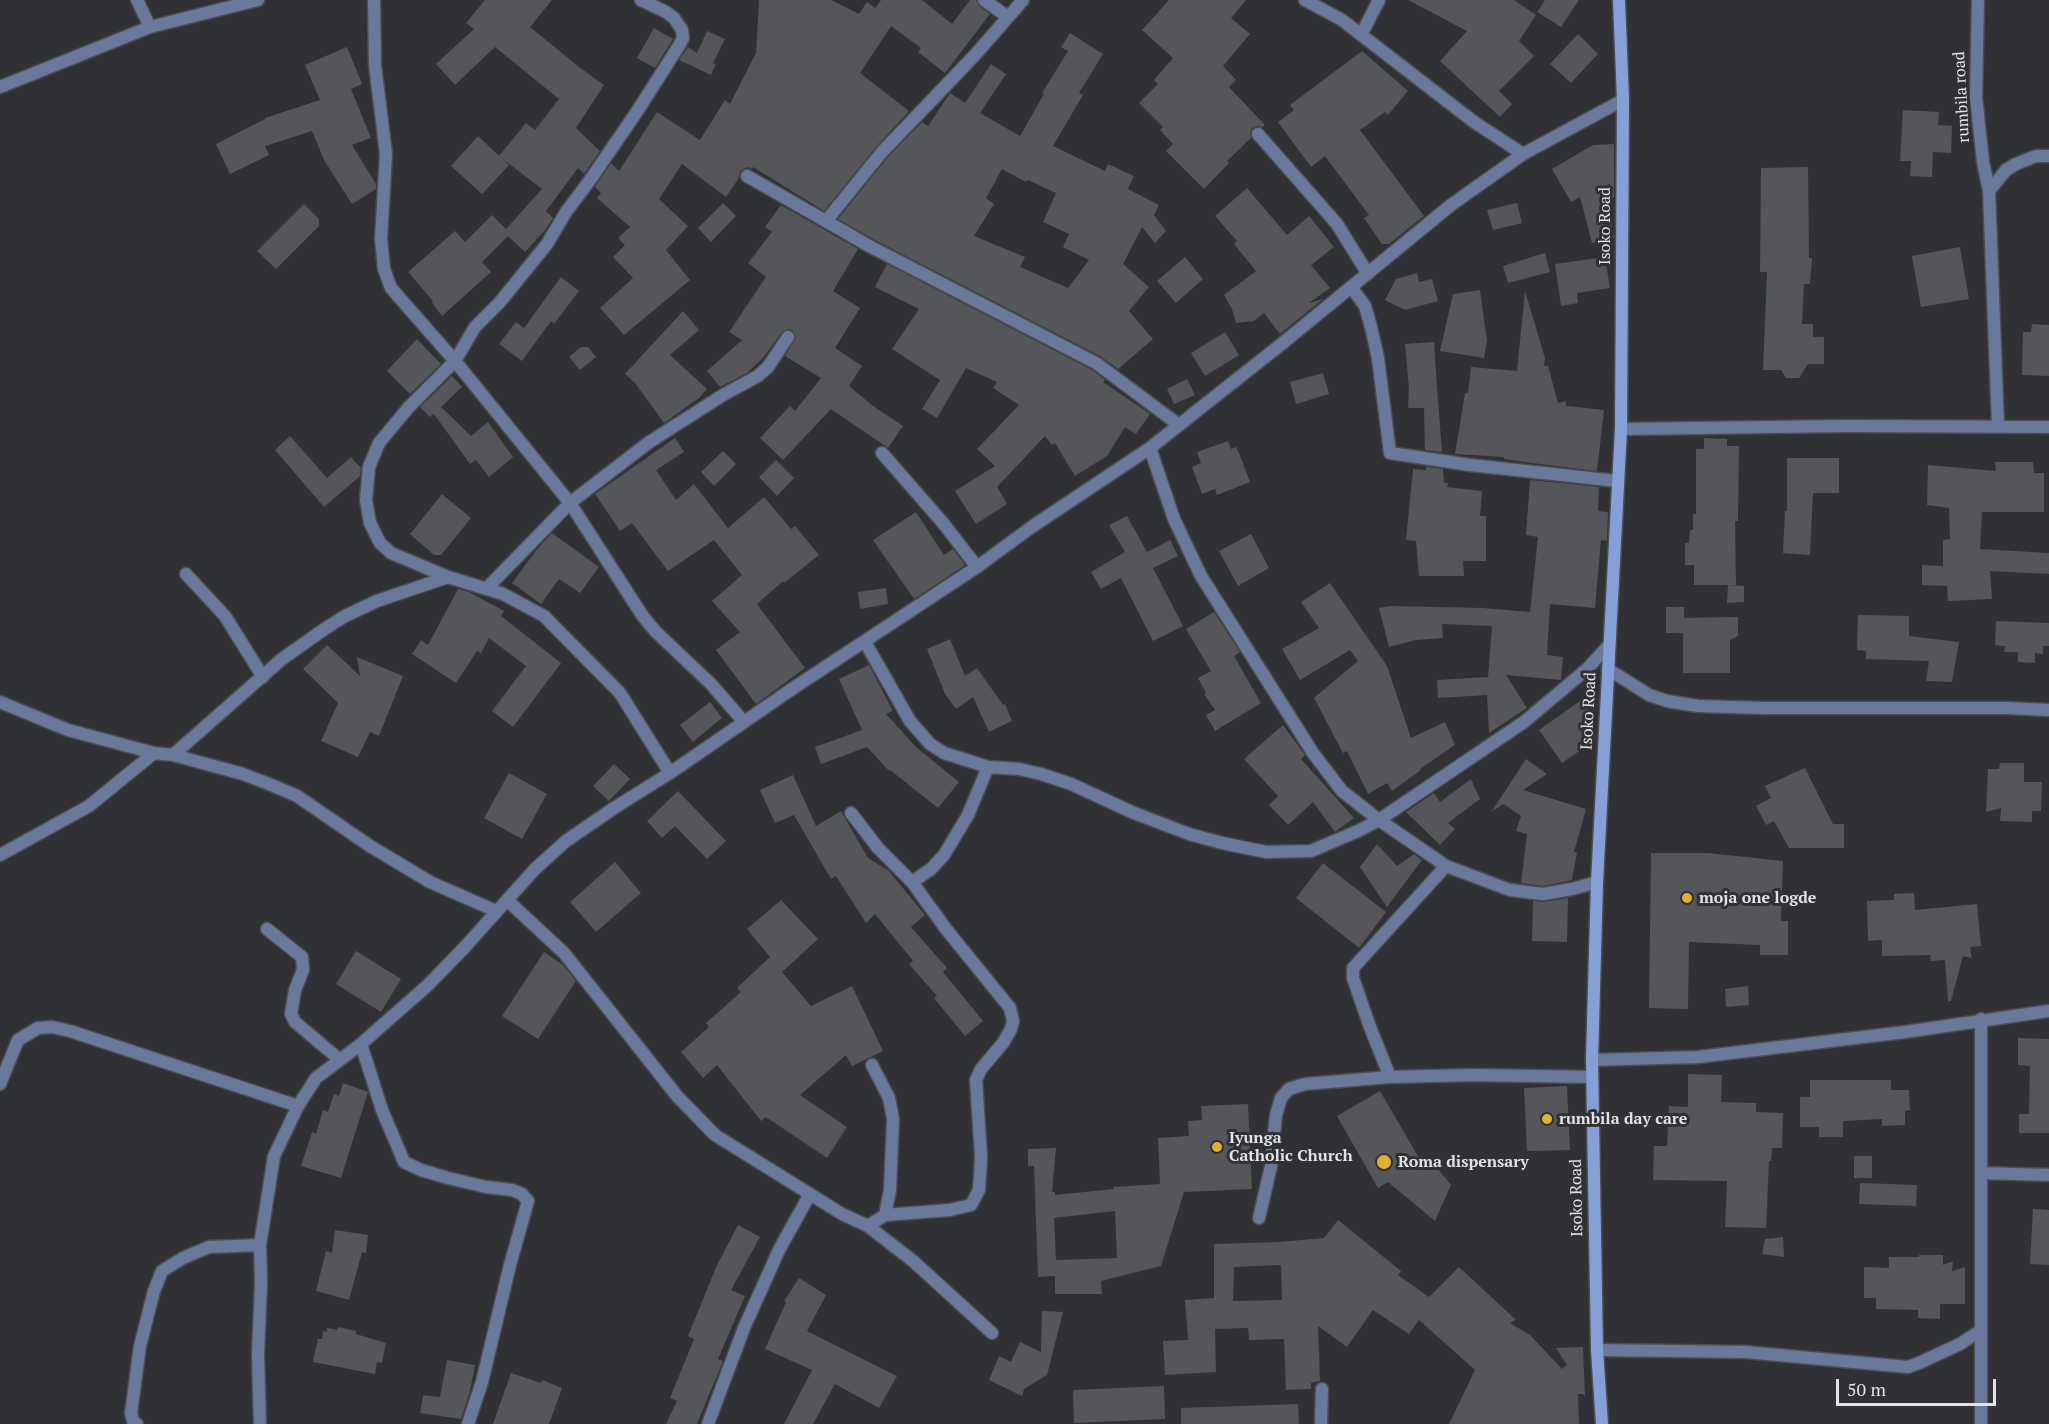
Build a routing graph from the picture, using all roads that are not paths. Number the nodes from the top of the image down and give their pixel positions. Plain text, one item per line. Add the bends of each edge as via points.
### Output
1 (137, 0) edge
2 (258, 0) edge
3 (374, 0) edge
4 (641, 0) edge
5 (984, 0) edge
6 (1023, 0) edge
7 (1305, 0) edge
8 (1378, 0) edge
9 (1619, 0) edge
10 (1978, 0) edge
11 (1008, 17) junction
12 (150, 27) junction
13 (1361, 35) junction
14 (0, 87) edge
15 (1623, 100) junction
16 (1258, 134) dead end
17 (1523, 154) junction
18 (2049, 156) edge
19 (747, 176) dead end
20 (1989, 191) junction
21 (826, 221) junction
22 (1368, 274) junction
23 (1351, 287) junction
24 (788, 337) dead end
25 (455, 361) junction
26 (1179, 425) junction
27 (1998, 426) junction
28 (2049, 427) edge
29 (1621, 429) junction
30 (1150, 448) junction
31 (882, 453) dead end
32 (1617, 481) junction
33 (570, 503) junction
34 (977, 567) junction
35 (186, 573) dead end
36 (448, 577) junction
37 (486, 589) junction
38 (865, 642) junction
39 (1609, 645) junction
40 (1608, 669) junction
41 (264, 677) junction
42 (0, 702) edge
43 (2049, 710) edge
44 (744, 722) junction
45 (154, 753) junction
46 (173, 755) junction
47 (988, 767) junction
48 (670, 773) junction
49 (851, 813) dead end
50 (1379, 820) junction
51 (0, 855) edge
52 (1446, 866) junction
53 (912, 882) junction
54 (1598, 882) junction
55 (507, 900) junction
56 (496, 911) junction
57 (267, 929) dead end
58 (2049, 1011) edge
59 (1981, 1019) junction
60 (362, 1044) junction
61 (340, 1060) junction
62 (1592, 1060) junction
63 (872, 1065) dead end
64 (1390, 1077) junction
65 (1592, 1077) junction
66 (0, 1084) edge
67 (298, 1106) junction
68 (1981, 1173) junction
69 (2049, 1175) edge
70 (810, 1194) junction
71 (885, 1215) junction
72 (1259, 1218) dead end
73 (868, 1226) junction
74 (260, 1245) junction
75 (1980, 1331) junction
76 (992, 1333) dead end
77 (1597, 1350) junction
78 (1322, 1389) dead end
79 (137, 1424) edge
80 (260, 1424) edge
81 (468, 1424) edge
82 (708, 1424) edge
83 (1321, 1424) edge
84 (1602, 1424) edge
85 (1981, 1424) edge

1 - 12 street
2 - 12 street
3 - 25 street via 375,65 386,154 381,239 384,269 391,288
4 - 25 street via 674,18 682,30 681,44 547,244 475,327
5 - 11 street
6 - 11 street
7 - 13 street
8 - 13 street
9 - 15 street, Isoko Road
10 - 20 street, rumbila road via 1976,97
11 - 21 street via 882,152
12 - 14 street
13 - 17 street via 1474,122
15 - 17 street
15 - 29 street, Isoko Road
16 - 22 street via 1337,224
17 - 22 street via 1451,205
18 - 20 street via 2036,156 2016,164
19 - 21 street
20 - 27 street, rumbila road
21 - 26 street via 1096,363
22 - 23 street
23 - 26 street
23 - 32 street via 1365,306 1371,327 1390,453
24 - 33 street via 758,376 648,443
25 - 33 street
25 - 36 street via 379,443 369,467 366,500 370,523 391,554
26 - 30 street
27 - 28 street
27 - 29 street
29 - 32 street, Isoko Road
30 - 34 street
30 - 50 street via 1174,519 1221,610 1313,753 1342,791
31 - 34 street
32 - 39 street, Isoko Road
33 - 37 street
33 - 44 street via 642,615
34 - 38 street
35 - 41 street via 225,616
36 - 37 street
36 - 41 street via 345,616 302,644
37 - 48 street via 544,616 592,663 635,714
38 - 44 street
38 - 47 street via 910,721 930,744 944,753
39 - 40 street, Isoko Road
39 - 50 street via 1587,669 1524,722
40 - 43 street via 1649,695 1698,705
40 - 54 street, Isoko Road
41 - 46 street
42 - 45 street via 68,730
44 - 48 street
45 - 46 street
45 - 51 street via 89,806
46 - 56 street via 243,774 297,796 430,882
47 - 50 street via 1041,774 1189,834 1266,852 1311,851
47 - 53 street via 968,815 944,855
48 - 55 street via 566,841
49 - 53 street
50 - 52 street
52 - 54 street via 1510,890 1543,894
52 - 64 street via 1353,968 1353,978
53 - 71 street via 1010,1008 1013,1021 1003,1043 976,1080 980,1166 979,1190 971,1204 950,1210
54 - 62 street, Isoko Road
55 - 56 street
55 - 70 street via 564,953 677,1096 715,1135
56 - 60 street via 435,978
57 - 61 street via 302,957 303,970 291,1014 295,1022
58 - 59 street
59 - 62 street via 1698,1057
59 - 68 street
60 - 61 street
60 - 81 street via 382,1110 404,1162 448,1178 512,1190 528,1201
61 - 67 street via 316,1078
62 - 65 street, Isoko Road
63 - 71 street via 889,1098 893,1119
64 - 65 street
64 - 72 street via 1305,1084 1289,1089 1281,1098 1276,1115 1270,1176
65 - 77 street, Isoko Road
66 - 67 street via 18,1040 38,1028 52,1027
67 - 74 street via 274,1156
68 - 69 street
68 - 75 street
70 - 73 street
70 - 82 street via 770,1269
71 - 73 street
73 - 76 street
74 - 79 street via 210,1247 162,1271 140,1346 131,1413
74 - 80 street
75 - 77 street via 1908,1367 1745,1352
75 - 85 street
77 - 84 street, Isoko Road
78 - 83 street

